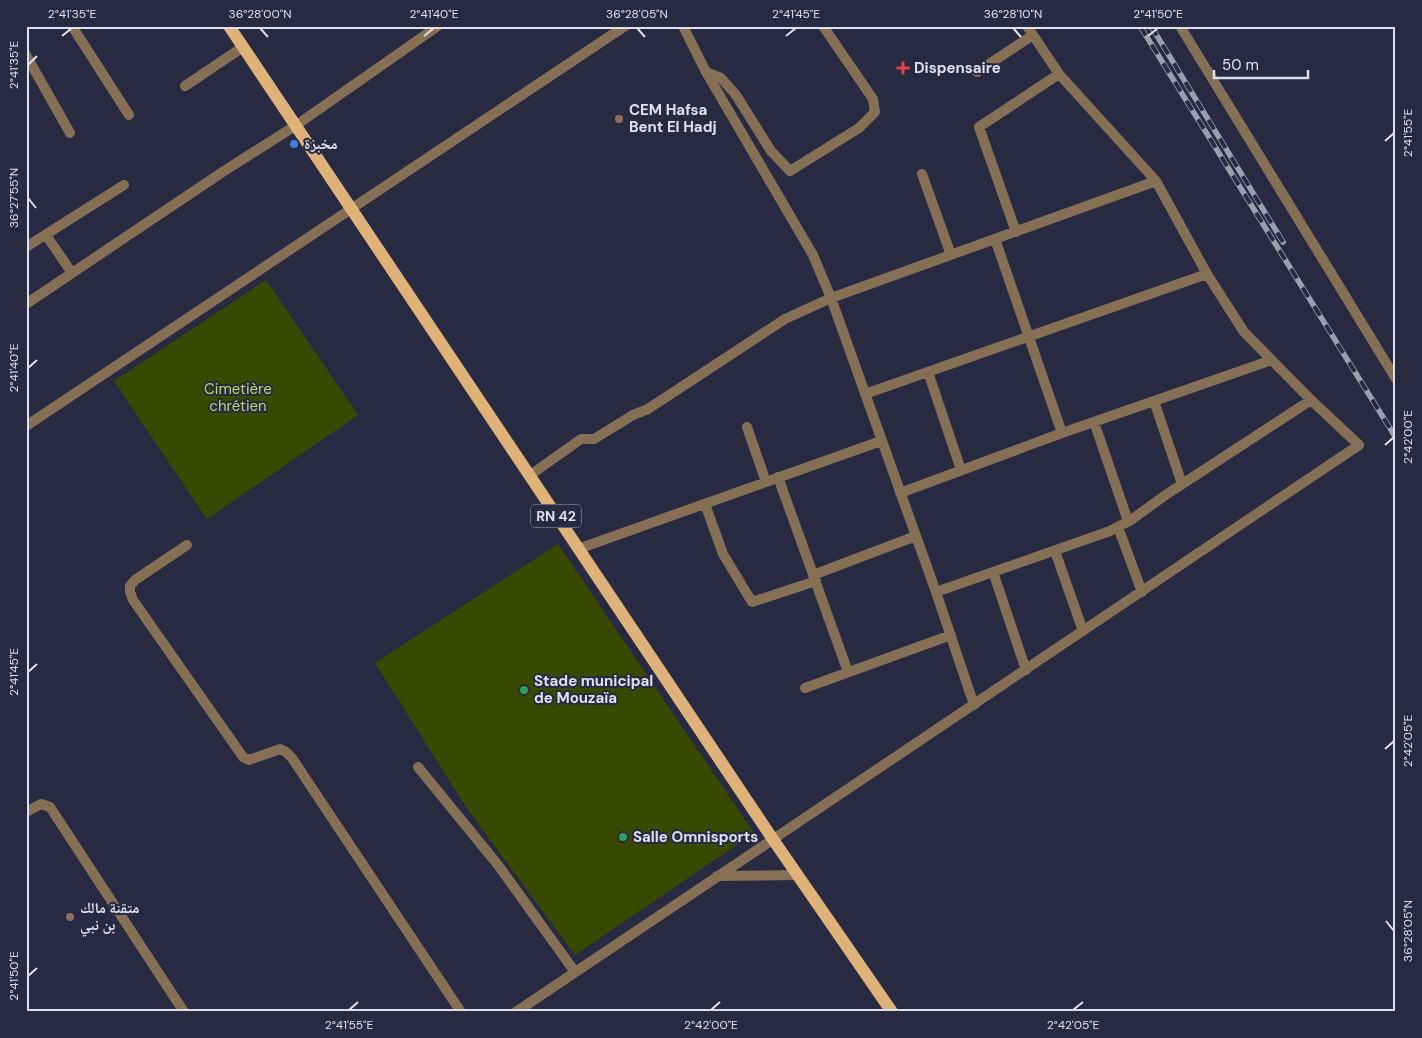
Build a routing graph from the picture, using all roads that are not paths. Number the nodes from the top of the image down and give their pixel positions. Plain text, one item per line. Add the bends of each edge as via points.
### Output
1 (72, 26) edge
2 (229, 26) edge
3 (438, 26) edge
4 (624, 26) edge
5 (682, 26) edge
6 (823, 26) edge
7 (1180, 26) edge
8 (1030, 31) edge
9 (243, 47) junction
10 (26, 55) edge
11 (706, 72) junction
12 (977, 72) dead end
13 (1060, 74) junction
14 (185, 86) dead end
15 (129, 115) dead end
16 (295, 126) junction
17 (70, 132) dead end
18 (922, 174) dead end
19 (1156, 182) junction
20 (124, 185) dead end
21 (350, 209) junction
22 (1016, 232) junction
23 (46, 235) junction
24 (995, 239) junction
25 (26, 247) edge
26 (950, 255) junction
27 (72, 273) junction
28 (1207, 274) junction
29 (830, 298) junction
30 (26, 304) edge
31 (1029, 336) junction
32 (1272, 360) junction
33 (928, 372) junction
34 (1396, 379) edge
35 (864, 394) junction
36 (1311, 400) junction
37 (1154, 401) junction
38 (1094, 422) junction
39 (26, 426) edge
40 (747, 427) dead end
41 (1062, 432) junction
42 (881, 441) junction
43 (961, 470) junction
44 (529, 476) junction
45 (778, 477) junction
46 (766, 482) junction
47 (1182, 484) junction
48 (900, 493) junction
49 (705, 504) junction
50 (1128, 521) junction
51 (1118, 527) junction
52 (916, 536) junction
53 (187, 545) dead end
54 (578, 549) junction
55 (1055, 551) junction
56 (993, 572) junction
57 (814, 578) junction
58 (936, 592) junction
59 (1142, 592) junction
60 (1083, 631) junction
61 (951, 636) junction
62 (1026, 670) junction
63 (848, 672) junction
64 (805, 688) dead end
65 (974, 705) junction
66 (418, 767) dead end
67 (26, 812) edge
68 (772, 838) junction
69 (797, 875) junction
70 (716, 876) junction
71 (575, 972) junction
72 (184, 1012) edge
73 (461, 1012) edge
74 (516, 1012) edge
75 (892, 1012) edge

1 - 15 street
2 - 9 main road, RN 42
3 - 16 street
4 - 21 street
5 - 11 street
6 - 11 street via 873,99 875,112 859,128 790,171 771,151 736,95 721,78
7 - 34 street
8 - 12 street
8 - 13 street
9 - 14 street
9 - 16 main road, RN 42
10 - 17 street
11 - 29 street via 813,255
13 - 19 street
13 - 22 street via 979,127
16 - 21 main road, RN 42
16 - 27 street
18 - 26 street
19 - 22 street
19 - 28 street
20 - 23 street
21 - 39 street
21 - 44 main road, RN 42
22 - 24 street
23 - 25 street
23 - 27 street
24 - 26 street
24 - 31 street
26 - 29 street
27 - 30 street
28 - 31 street
28 - 32 street via 1244,332
29 - 35 street
29 - 44 street via 785,318 648,409 632,415 594,439 581,439
31 - 33 street
31 - 41 street
32 - 36 street
32 - 37 street
33 - 35 street
33 - 43 street
35 - 42 street
36 - 47 street
36 - 59 street via 1359,445
37 - 38 street
37 - 47 street
38 - 41 street
38 - 50 street
40 - 46 street
41 - 43 street
42 - 45 street
42 - 48 street
43 - 48 street
44 - 54 main road, RN 42
45 - 46 street
45 - 57 street
46 - 49 street
47 - 50 street
48 - 52 street
49 - 54 street
49 - 57 street via 723,554 752,602
50 - 51 street
51 - 55 street
51 - 59 street
52 - 57 street
52 - 58 street
53 - 73 street via 135,580 130,586 133,600 243,757 249,760 280,749 292,758
54 - 68 main road, RN 42
55 - 56 street
55 - 60 street
56 - 58 street
56 - 62 street
57 - 63 street
58 - 61 street
59 - 60 street
60 - 62 street
61 - 63 street
61 - 65 street
62 - 65 street
63 - 64 street
65 - 68 street
66 - 71 street via 498,865
67 - 72 street via 40,804 50,807
68 - 69 main road, RN 42
68 - 70 street
69 - 70 street
69 - 75 main road, RN 42
70 - 71 street
71 - 74 street

